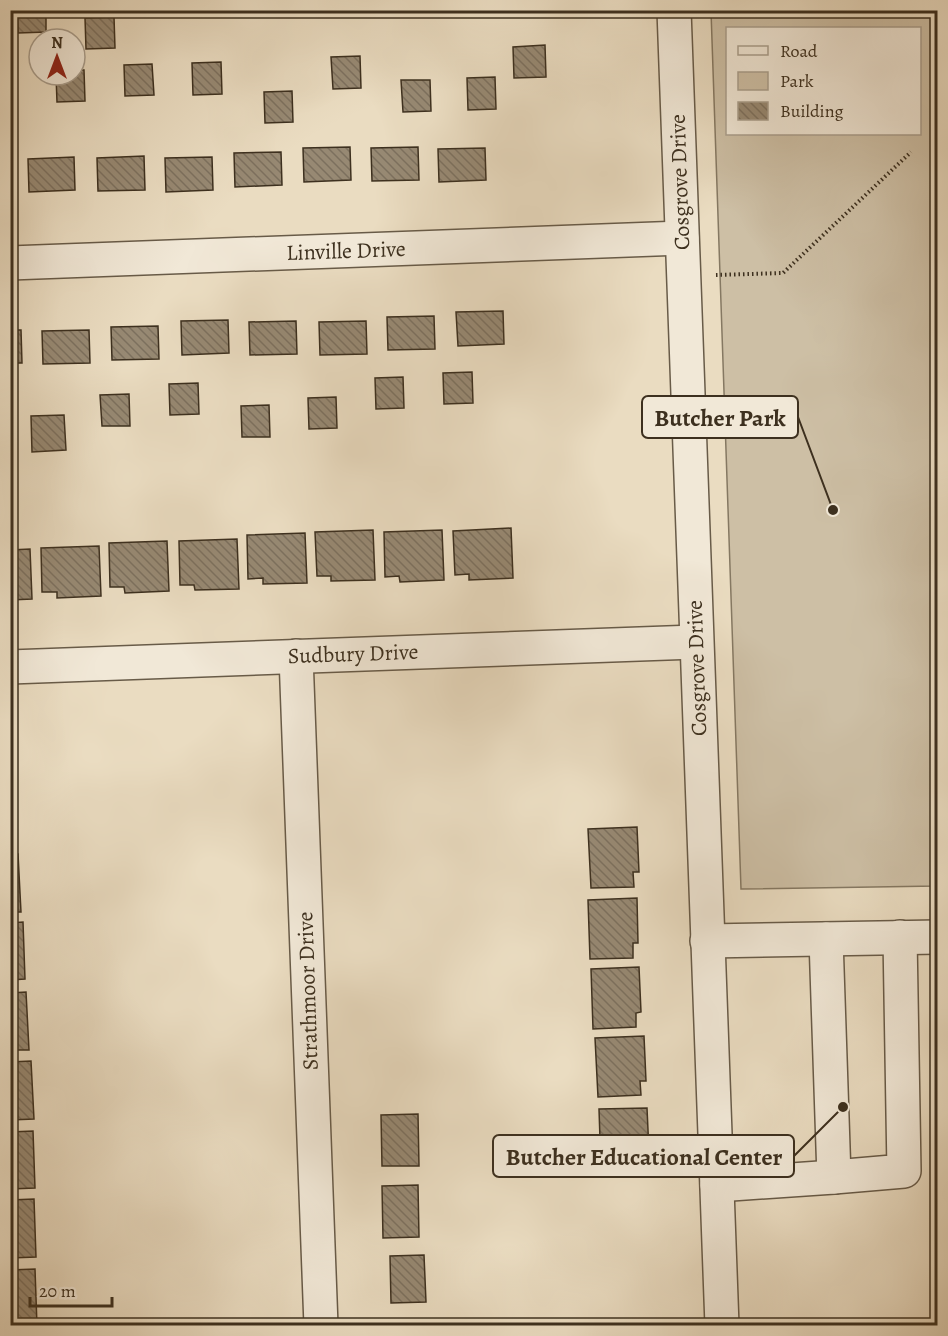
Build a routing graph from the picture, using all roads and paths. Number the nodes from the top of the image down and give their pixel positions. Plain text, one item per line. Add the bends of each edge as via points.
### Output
1 (674, 10) edge
2 (911, 152) dead end
3 (682, 238) junction
4 (10, 263) edge
5 (716, 275) dead end
6 (695, 642) junction
7 (296, 656) junction
8 (10, 667) edge
9 (900, 937) junction
10 (938, 937) edge
11 (826, 939) junction
12 (707, 941) junction
13 (834, 1178) junction
14 (717, 1185) junction
15 (321, 1326) edge
16 (722, 1326) edge

1 - 3 street, Cosgrove Drive
2 - 5 path via 783,273
3 - 4 street, Linville Drive
3 - 6 street, Cosgrove Drive
6 - 7 street, Sudbury Drive
6 - 12 street, Cosgrove Drive
7 - 8 street, Sudbury Drive
7 - 15 street, Strathmoor Drive
9 - 10 street
9 - 11 street
9 - 13 street via 904,1171
11 - 12 street
11 - 13 street
12 - 14 street, Cosgrove Drive
13 - 14 street
14 - 16 street, Cosgrove Drive

